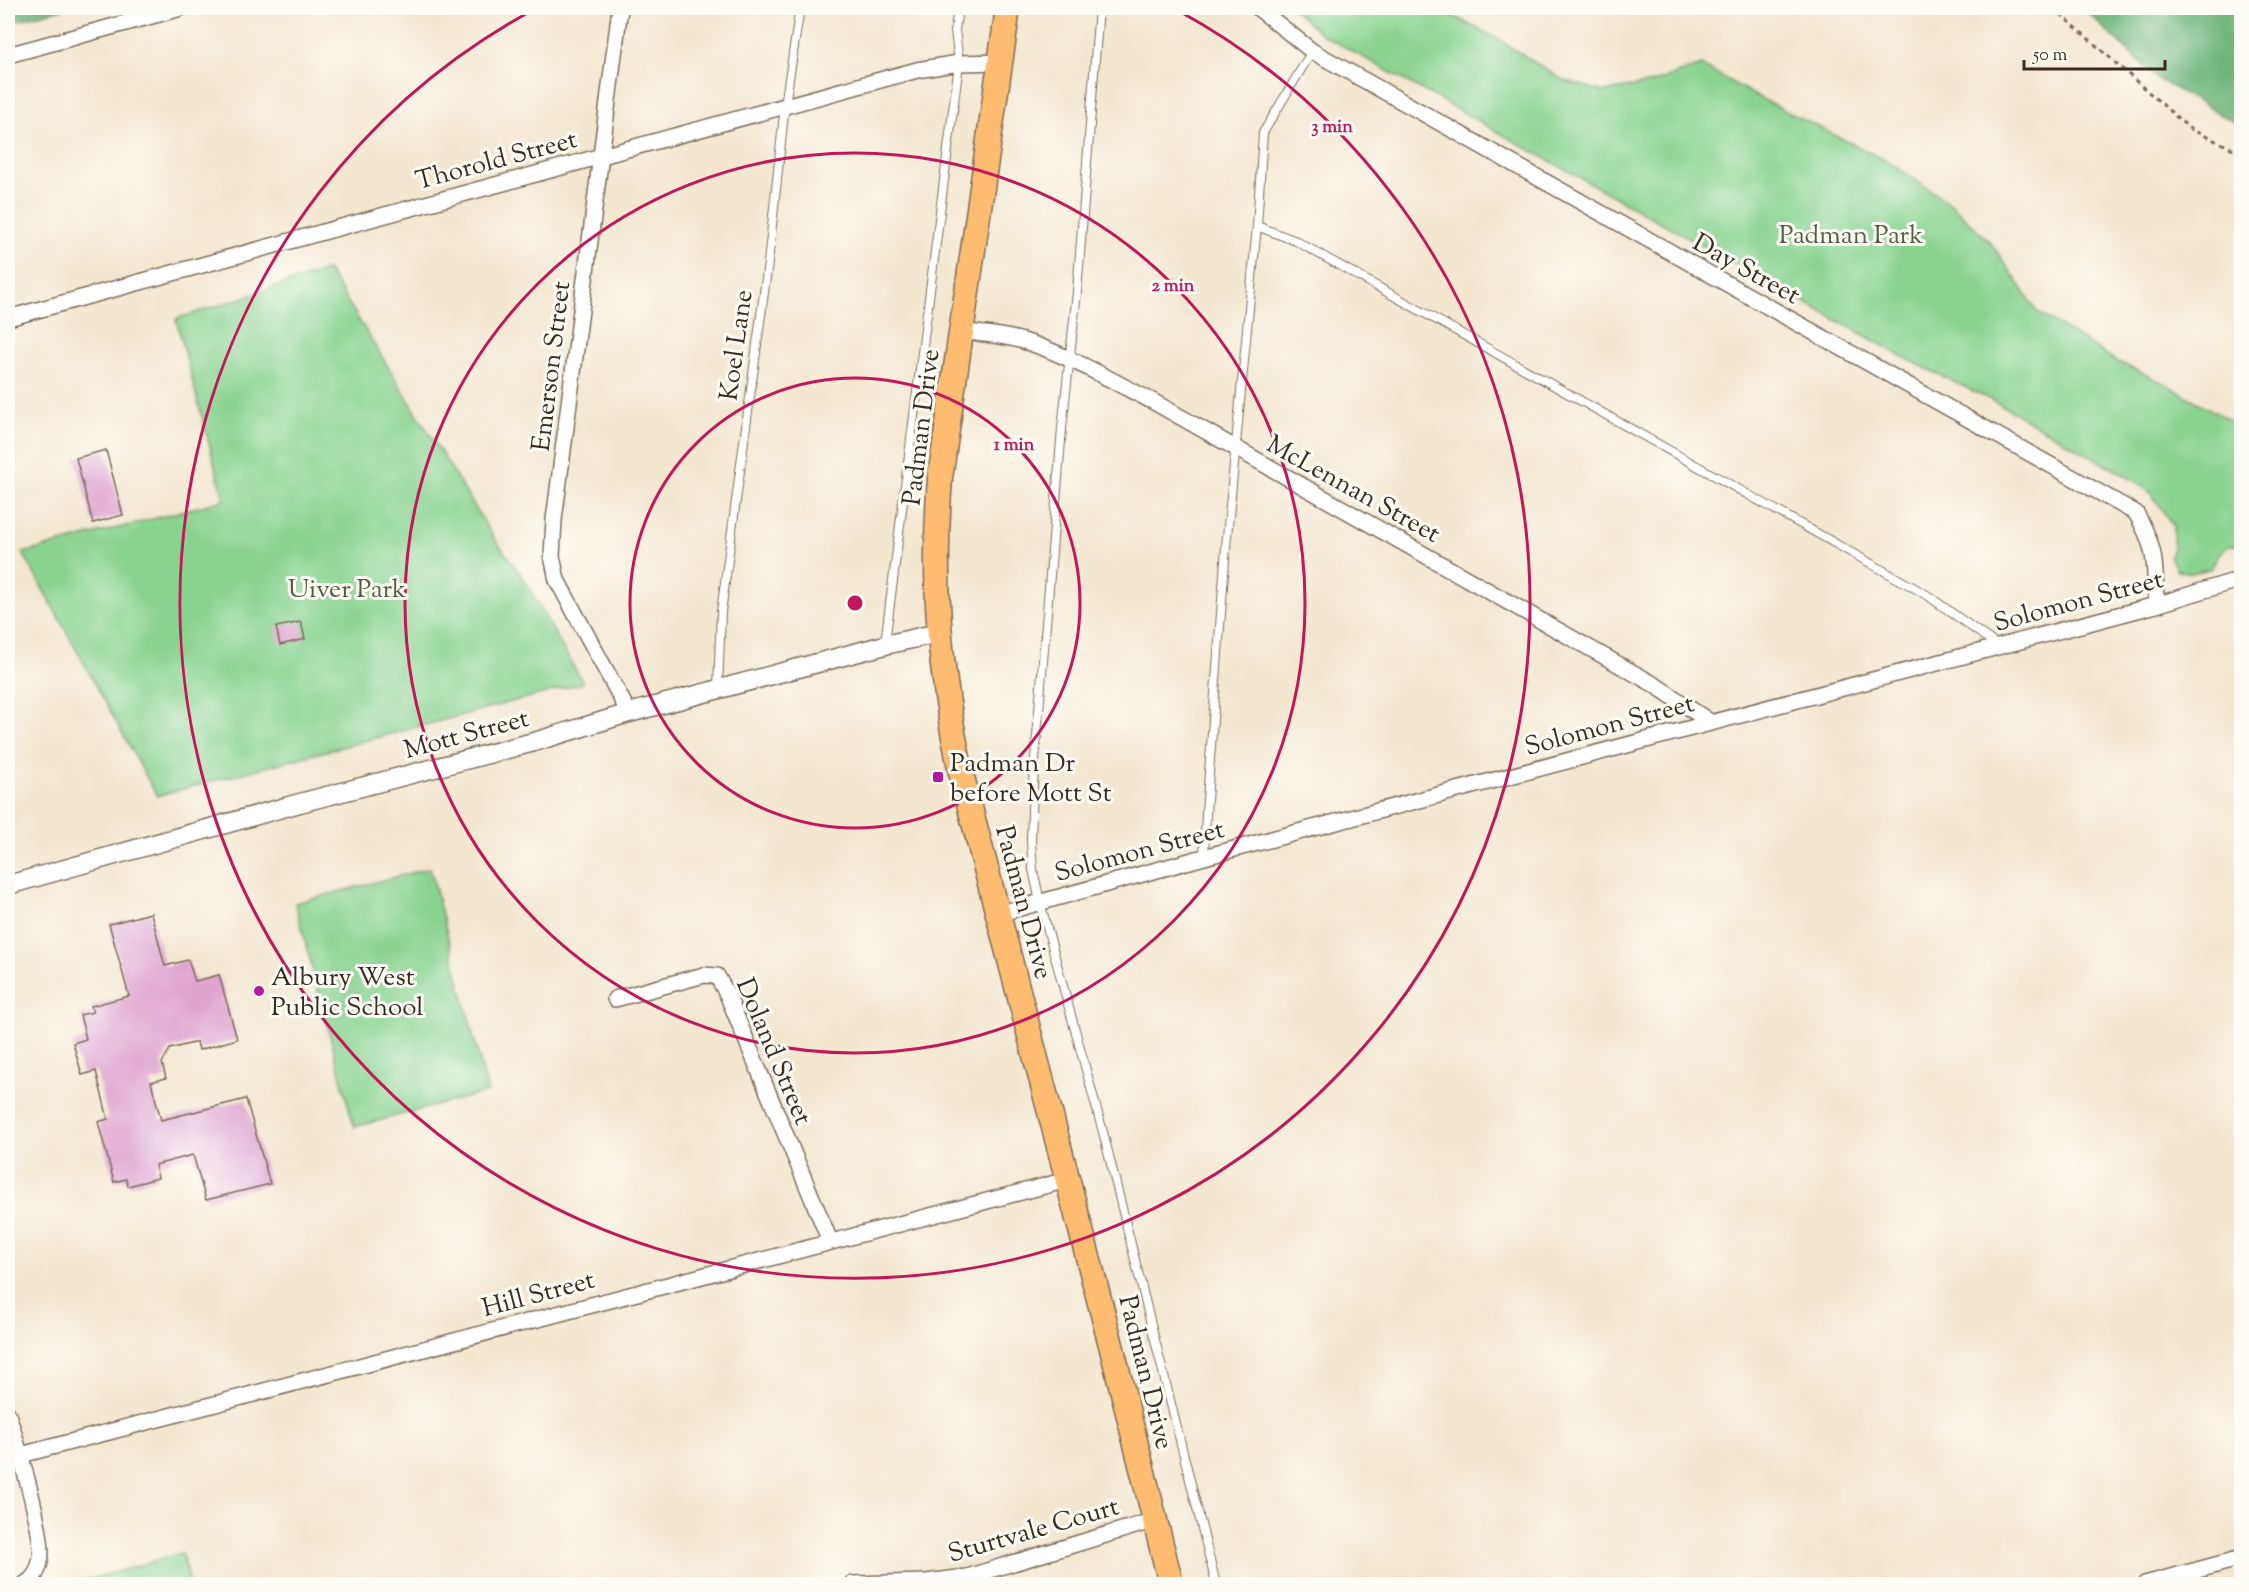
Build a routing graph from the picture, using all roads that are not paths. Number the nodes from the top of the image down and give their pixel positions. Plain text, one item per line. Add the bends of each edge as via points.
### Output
1 (181, 8) edge
2 (620, 8) edge
3 (800, 8) edge
4 (958, 8) edge
5 (1008, 8) edge
6 (1099, 8) edge
7 (1258, 8) edge
8 (1312, 51) junction
9 (8, 55) edge
10 (1001, 62) junction
11 (959, 63) junction
12 (785, 105) junction
13 (601, 155) junction
14 (1257, 226) junction
15 (8, 318) edge
16 (960, 331) junction
17 (1069, 359) junction
18 (1236, 449) junction
19 (2231, 582) dead end
20 (2156, 605) junction
21 (939, 633) junction
22 (885, 645) junction
23 (1998, 646) junction
24 (717, 689) junction
25 (629, 713) junction
26 (1710, 722) junction
27 (1204, 857) junction
28 (8, 885) edge
29 (1040, 902) junction
30 (998, 914) junction
31 (615, 999) dead end
32 (1067, 1180) junction
33 (830, 1241) junction
34 (8, 1414) edge
35 (21, 1455) junction
36 (1155, 1520) junction
37 (2241, 1558) edge
38 (25, 1584) edge
39 (852, 1584) edge
40 (1171, 1584) edge
41 (1216, 1584) edge
42 (2145, 1584) edge

1 - 9 street
2 - 13 street, Emerson Street
3 - 12 lane, Koel Lane
4 - 11 lane via 955,30
5 - 10 main road, Padman Drive
6 - 17 lane
7 - 8 street, Day Street
8 - 14 lane via 1263,134
8 - 20 street, Day Street via 2136,513 2148,534 2155,559
10 - 11 street, Thorold Street
10 - 16 main road, Padman Drive
11 - 12 street, Thorold Street via 917,70
11 - 22 lane
12 - 13 street, Thorold Street
12 - 24 lane, Koel Lane via 721,612
13 - 15 street, Thorold Street
13 - 25 street, Emerson Street via 552,556 567,601
14 - 18 lane
14 - 23 lane via 1296,241 1927,595
16 - 17 street, McLennan Street via 1014,339
16 - 21 main road, Padman Drive via 936,534
17 - 18 street, McLennan Street
17 - 29 lane via 1031,818 1033,869
18 - 26 street, McLennan Street via 1655,685
18 - 27 lane
19 - 20 street, Solomon Street
20 - 23 street, Solomon Street
21 - 22 street, Mott Street
21 - 30 main road, Padman Drive via 951,728
22 - 24 street, Mott Street
23 - 26 street, Solomon Street
24 - 25 street, Mott Street
25 - 28 street, Mott Street
26 - 27 street, Solomon Street
27 - 29 street, Solomon Street
29 - 30 street, Solomon Street
29 - 41 lane via 1103,1132
30 - 32 main road, Padman Drive
31 - 33 street, Doland Street via 704,975 717,976
32 - 33 street, Hill Street
32 - 36 main road, Padman Drive
33 - 35 street, Hill Street
34 - 35 street
35 - 38 street via 41,1542 41,1561 32,1580
36 - 39 street, Sturtvale Court via 967,1576 926,1582
36 - 40 main road, Padman Drive
37 - 42 street

